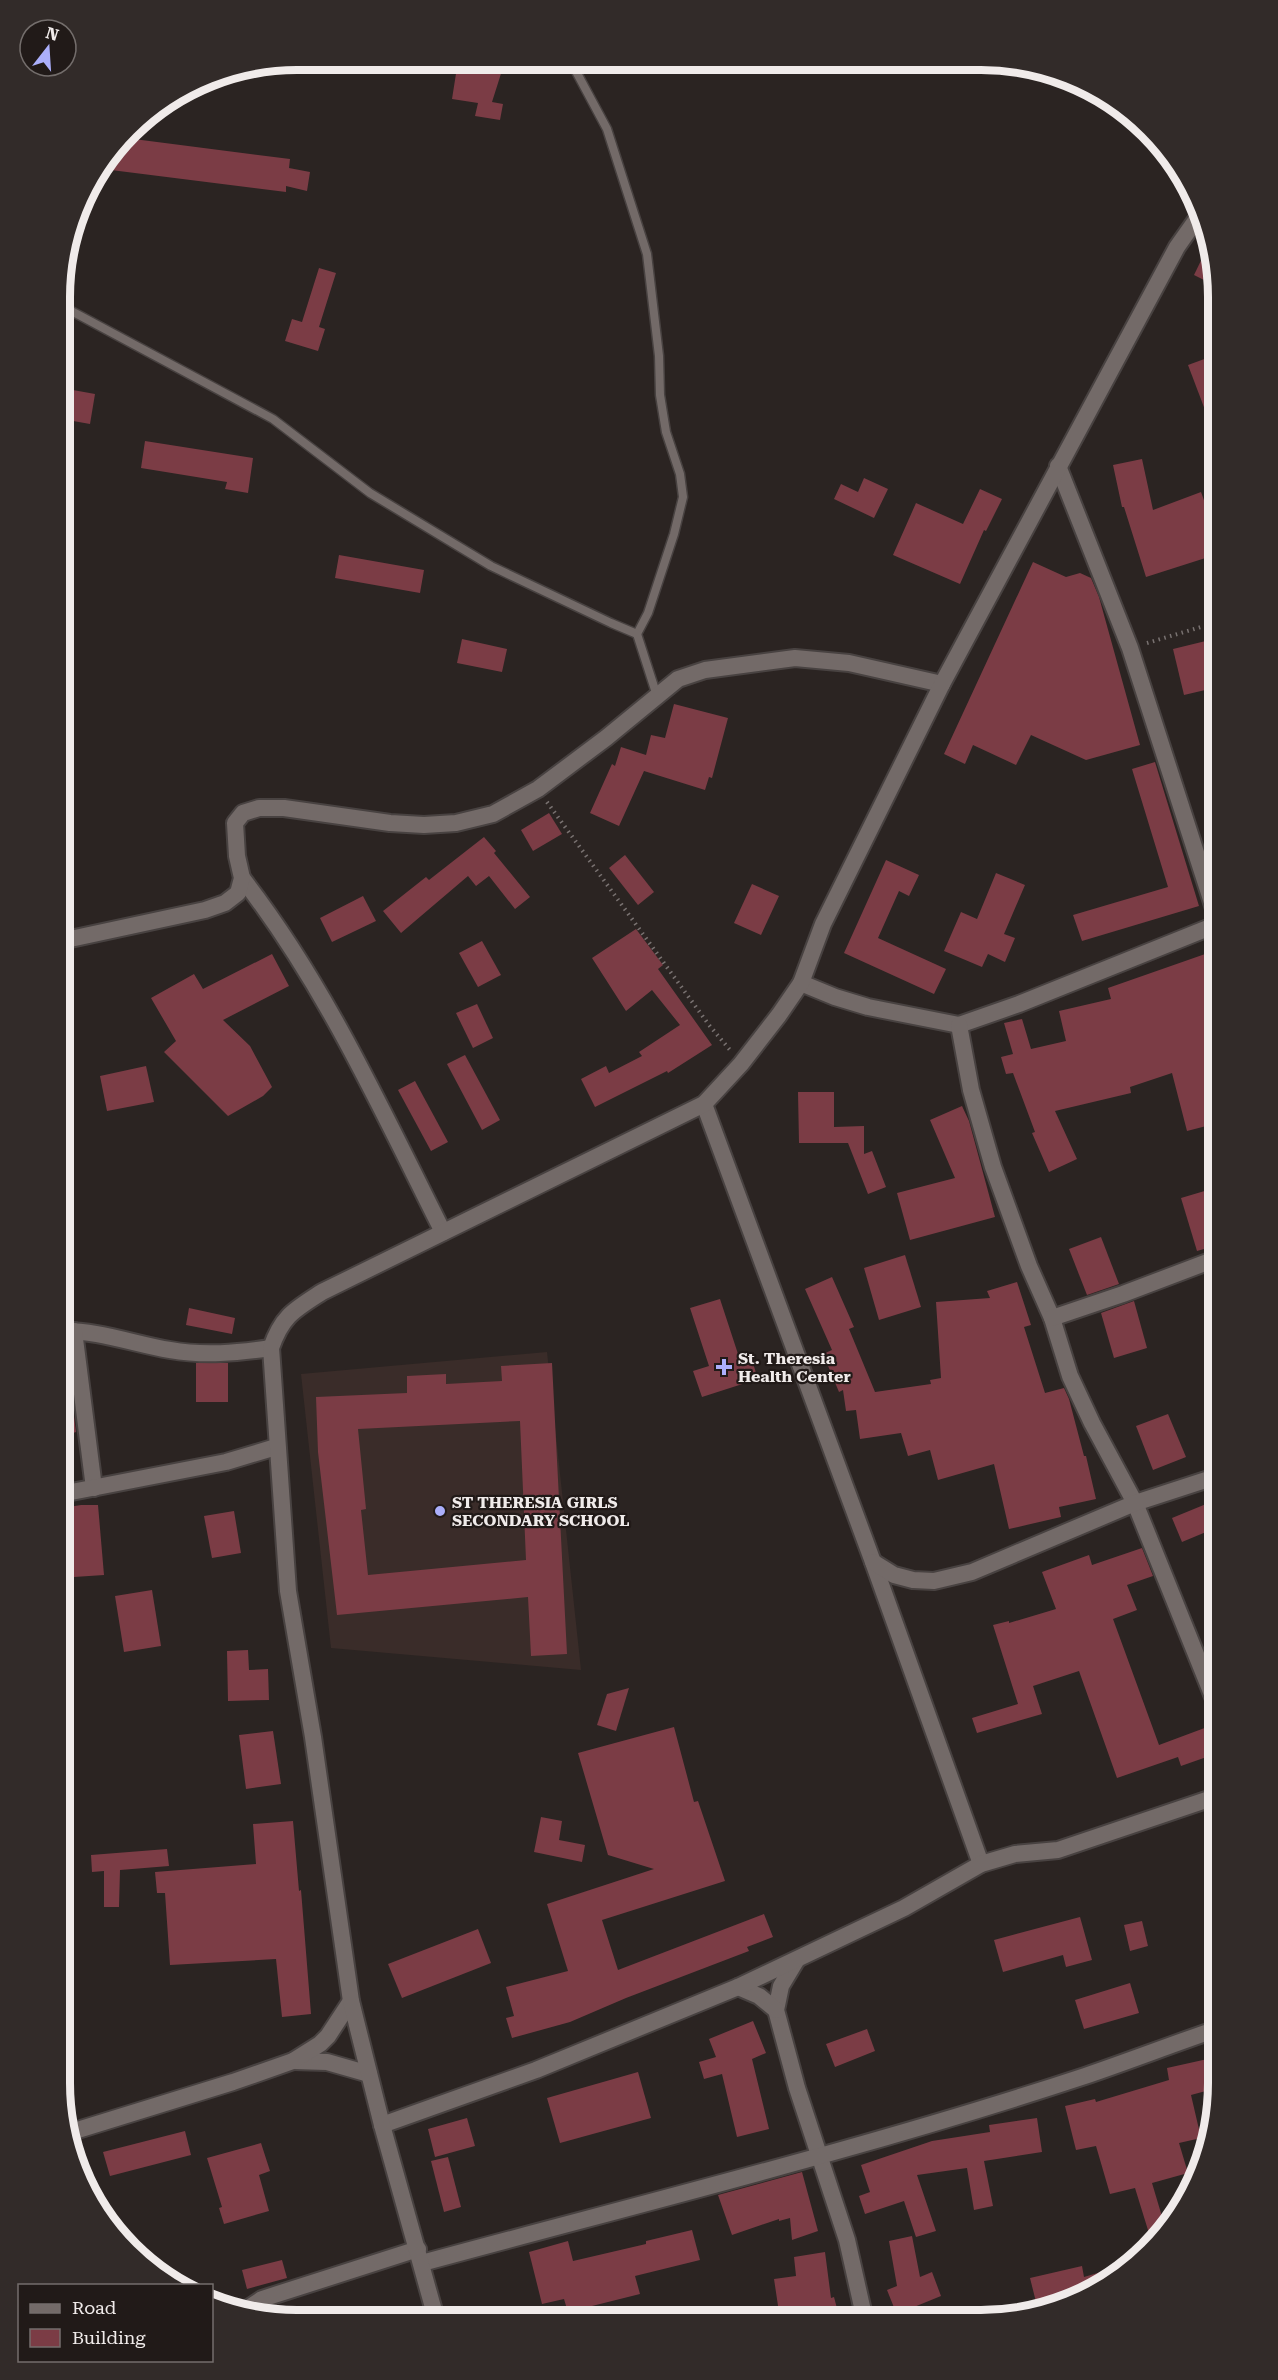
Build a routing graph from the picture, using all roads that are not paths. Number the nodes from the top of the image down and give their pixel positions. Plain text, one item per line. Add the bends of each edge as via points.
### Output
1 (575, 70) edge
2 (1194, 223) edge
3 (70, 310) edge
4 (1058, 466) junction
5 (637, 634) junction
6 (942, 684) junction
7 (657, 696) junction
8 (242, 878) junction
9 (1208, 891) edge
10 (1208, 926) edge
11 (70, 939) edge
12 (801, 983) junction
13 (959, 1025) junction
14 (704, 1104) junction
15 (443, 1232) junction
16 (1208, 1262) edge
17 (1052, 1318) junction
18 (70, 1332) edge
19 (70, 1348) edge
20 (271, 1348) junction
21 (276, 1447) junction
22 (1208, 1479) edge
23 (94, 1488) junction
24 (70, 1492) edge
25 (1135, 1503) junction
26 (873, 1562) junction
27 (1208, 1684) edge
28 (1208, 1799) edge
29 (981, 1864) junction
30 (796, 1961) junction
31 (738, 1987) junction
32 (351, 2001) junction
33 (776, 2010) junction
34 (1208, 2032) edge
35 (293, 2061) junction
36 (369, 2074) junction
37 (382, 2125) junction
38 (76, 2131) edge
39 (819, 2156) junction
40 (420, 2256) junction
41 (253, 2305) edge
42 (433, 2310) edge
43 (863, 2310) edge

1 - 5 lane via 607,129 647,254 660,395 666,432 680,474 682,497 674,534 648,614
2 - 4 street via 1177,247
3 - 5 lane via 273,418 370,493 491,566
4 - 6 street
4 - 9 street via 1130,648
5 - 7 lane
6 - 7 street via 849,663 795,658 705,670 678,679
6 - 12 street via 823,924
7 - 8 street via 538,789 493,814 456,823 390,823 284,808 259,808 243,813 235,823
8 - 11 street via 238,893 225,903
8 - 15 street via 321,996 354,1054
10 - 13 street
12 - 13 street via 868,1007
12 - 14 street via 741,1064
13 - 17 street via 971,1090 993,1167
14 - 15 street
14 - 26 street
15 - 20 street via 292,1311
16 - 17 street
17 - 25 street via 1070,1376
18 - 20 street via 207,1354
19 - 23 street
20 - 21 street
21 - 23 street via 226,1462
21 - 32 street via 288,1591
22 - 25 street
23 - 24 street
25 - 26 street via 972,1572 934,1581 894,1575
25 - 27 street
26 - 29 street
28 - 29 street via 1058,1850 1015,1854
29 - 30 street via 904,1908
30 - 31 street
30 - 33 street via 781,1986
31 - 33 street via 759,1996
31 - 37 street via 536,2070
32 - 35 street via 328,2036
32 - 36 street
33 - 39 street
34 - 39 street via 1074,2079
35 - 36 street via 327,2062
35 - 38 street
36 - 37 street
37 - 40 street
39 - 40 street
39 - 43 street via 847,2240
40 - 41 street via 262,2299
40 - 42 street

